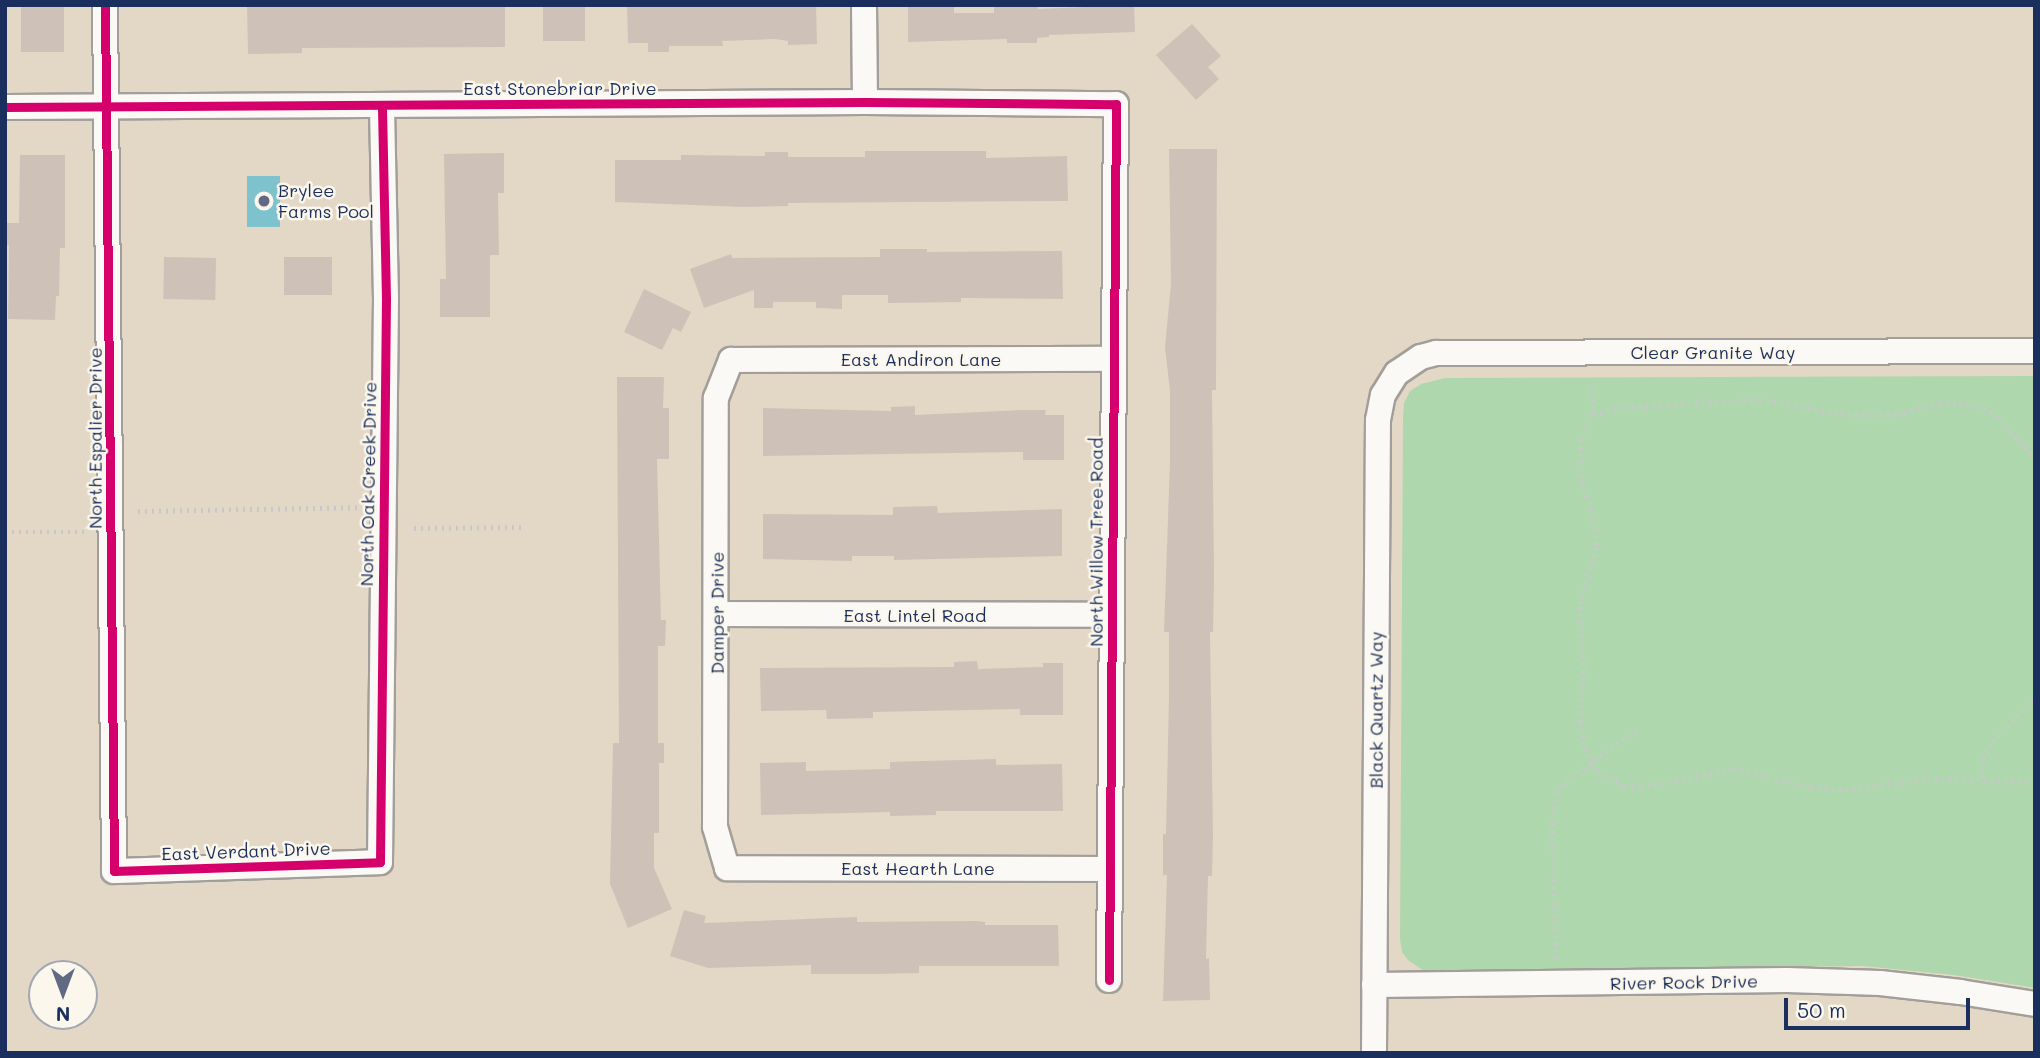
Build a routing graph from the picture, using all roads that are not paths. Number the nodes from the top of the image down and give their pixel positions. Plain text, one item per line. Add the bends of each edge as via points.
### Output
1 (105, 5) edge
2 (863, 5) edge
3 (865, 102) junction
4 (1116, 104) joint
5 (382, 105) junction
6 (5, 107) edge
7 (107, 107) junction
8 (2035, 351) edge
9 (1112, 359) junction
10 (731, 360) joint
11 (1397, 373) joint
12 (717, 614) junction
13 (1112, 615) junction
14 (380, 862) joint
15 (727, 868) joint
16 (1109, 869) junction
17 (114, 871) joint
18 (1109, 980) dead end
19 (1374, 985) junction
20 (2035, 1004) edge
21 (1374, 1053) edge

1 - 7 street, North Espalier Drive
2 - 3 street
3 - 4 street, East Stonebriar Drive
3 - 5 street, East Stonebriar Drive
4 - 9 street, North Willow Tree Road
5 - 7 street, East Stonebriar Drive
5 - 14 street, North Oak Creek Drive via 386,299
6 - 7 street, East Stonebriar Drive
7 - 17 street, North Espalier Drive
8 - 11 street, Clear Granite Way via 1436,353
9 - 10 street, East Andiron Lane
9 - 13 street, North Willow Tree Road
10 - 12 street, Damper Drive via 716,398
11 - 19 street, Black Quartz Way via 1383,395 1378,420
12 - 13 street, East Lintel Road
12 - 15 street, Damper Drive via 715,827
13 - 16 street, North Willow Tree Road
14 - 17 street, East Verdant Drive
15 - 16 street, East Hearth Lane
16 - 18 street, North Willow Tree Road
19 - 20 street, River Rock Drive via 1800,981 1893,985
19 - 21 street, Black Quartz Way

